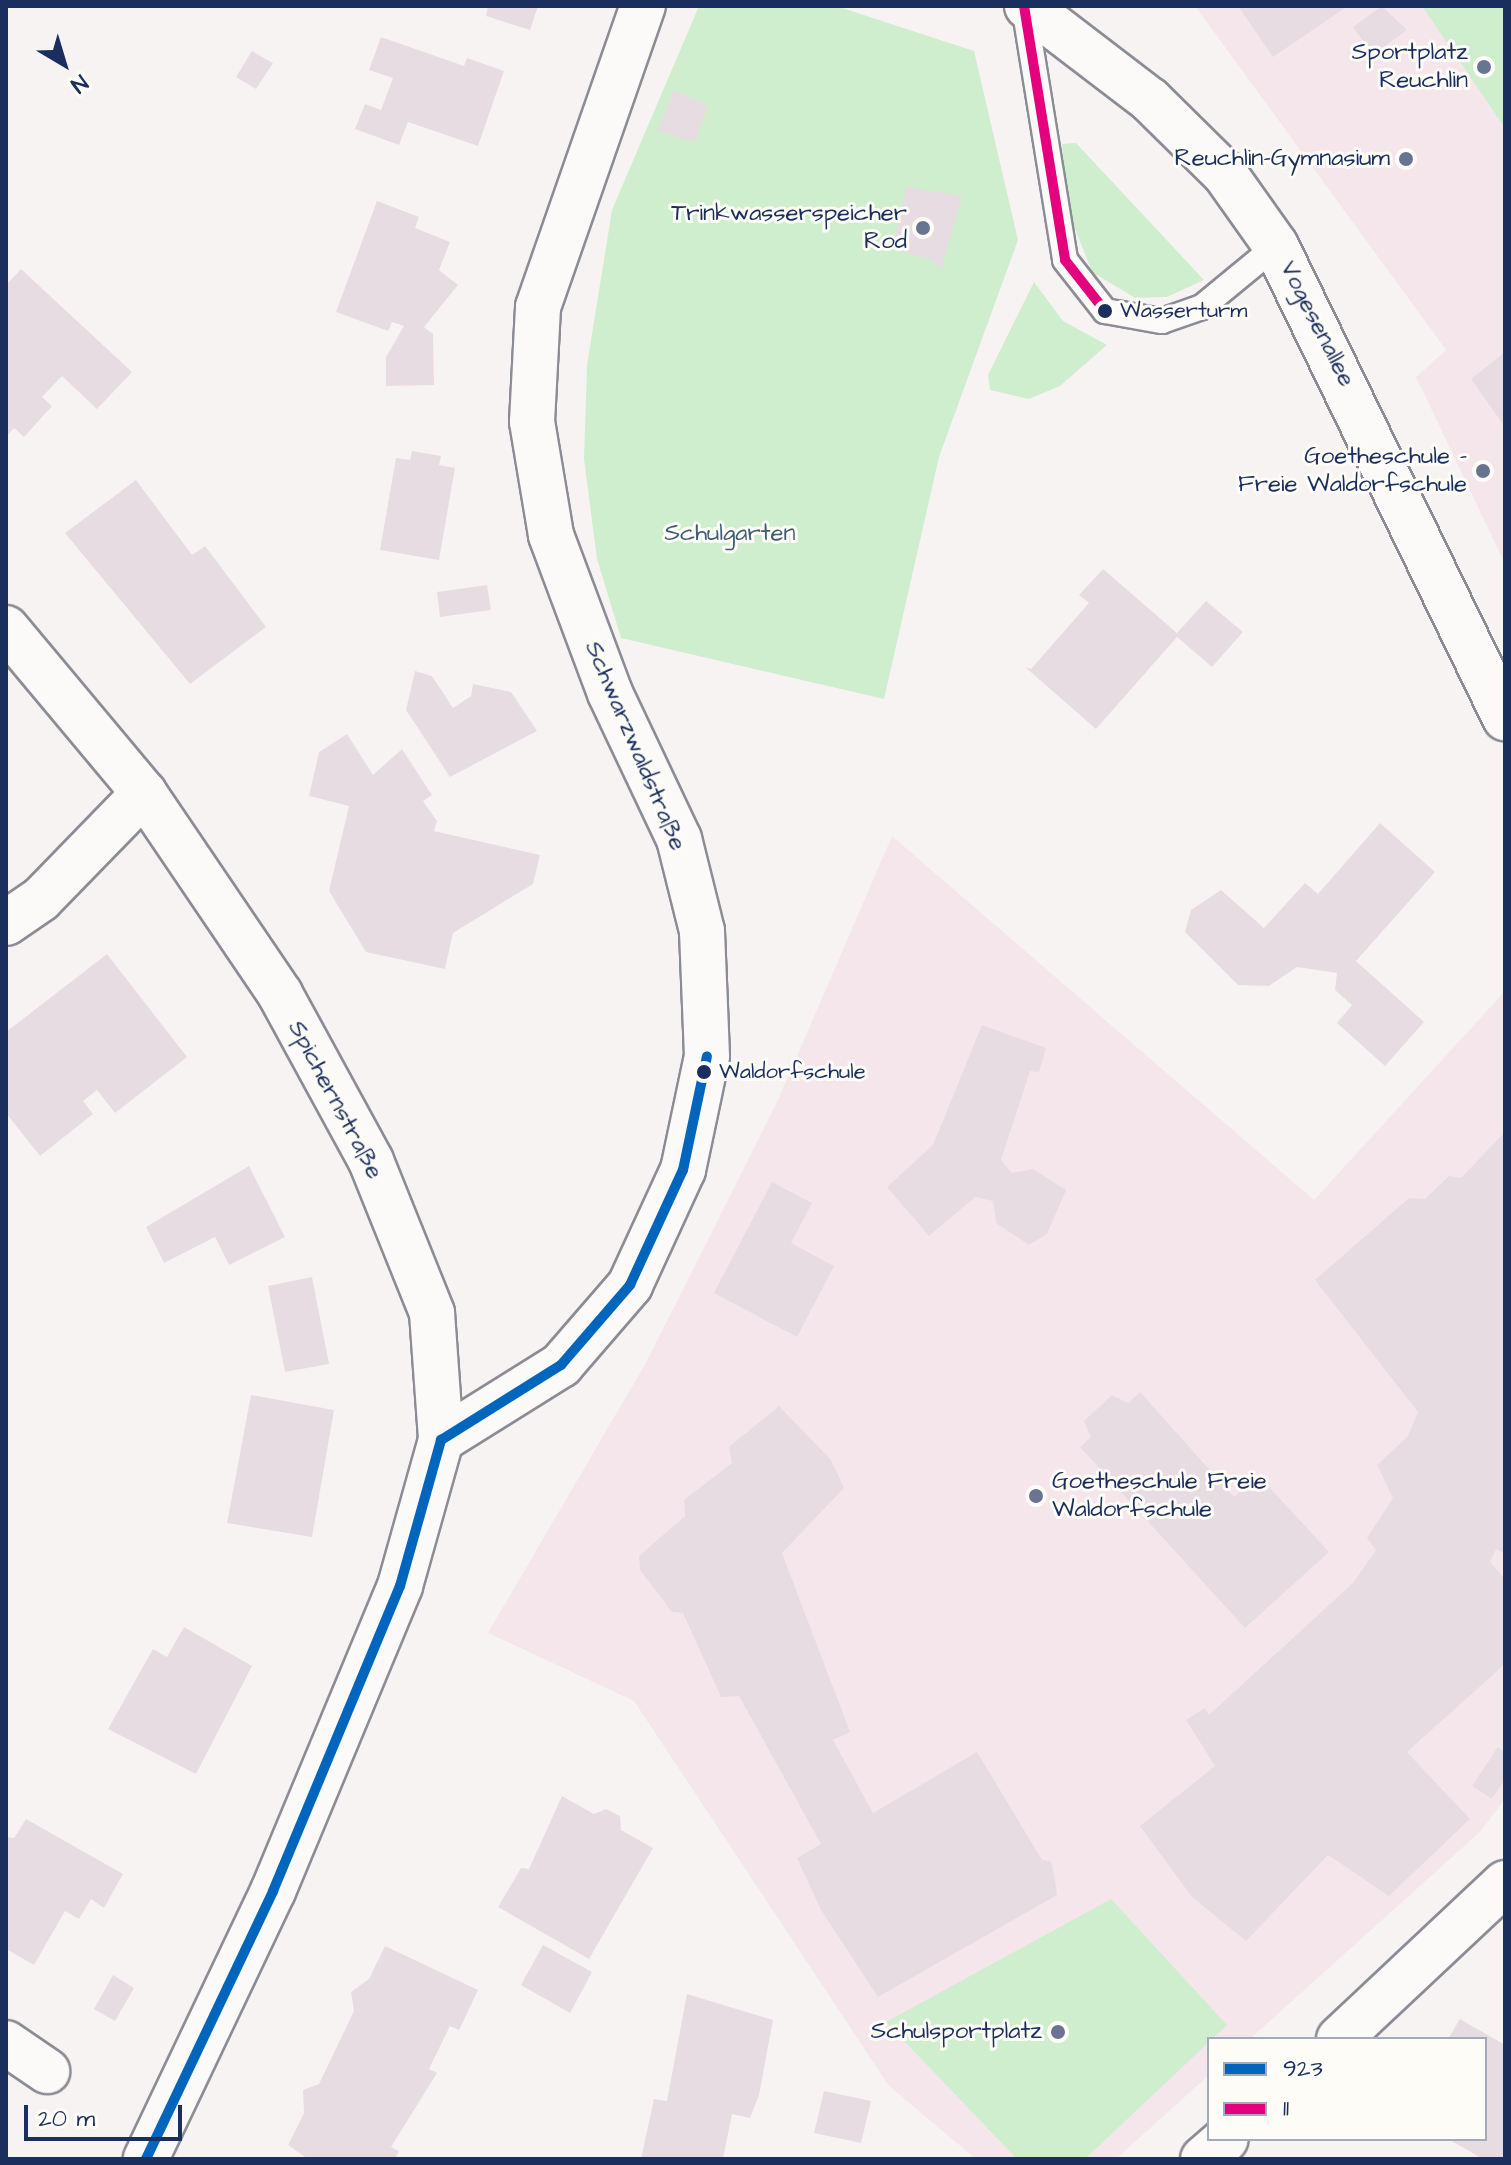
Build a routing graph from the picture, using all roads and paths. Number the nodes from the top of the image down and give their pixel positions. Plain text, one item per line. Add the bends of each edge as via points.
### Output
1 (643, 6) edge
2 (1025, 6) edge
3 (1276, 246) junction
4 (6, 628) edge
5 (1505, 718) edge
6 (144, 793) junction
7 (6, 923) edge
8 (441, 1440) junction
9 (1505, 1883) edge
10 (1341, 2037) edge
11 (6, 2043) edge
12 (47, 2071) dead end
13 (1224, 2141) edge
14 (146, 2159) edge
15 (1203, 2159) edge

1 - 8 street, Schwarzwaldstraße via 538,307 532,422 551,535 610,693 679,839 702,931 707,1056 683,1170 630,1285 561,1365
2 - 3 street, Vogesenallee via 1150,100 1225,174
2 - 3 lane via 1065,260 1105,311 1162,321 1202,307
3 - 5 street, Vogesenallee
4 - 6 street, Spichernstraße
6 - 7 street via 41,899
6 - 8 street, Spichernstraße via 280,994 371,1161 432,1313
8 - 14 street via 400,1586 273,1891
9 - 10 street
11 - 12 street
13 - 15 street

